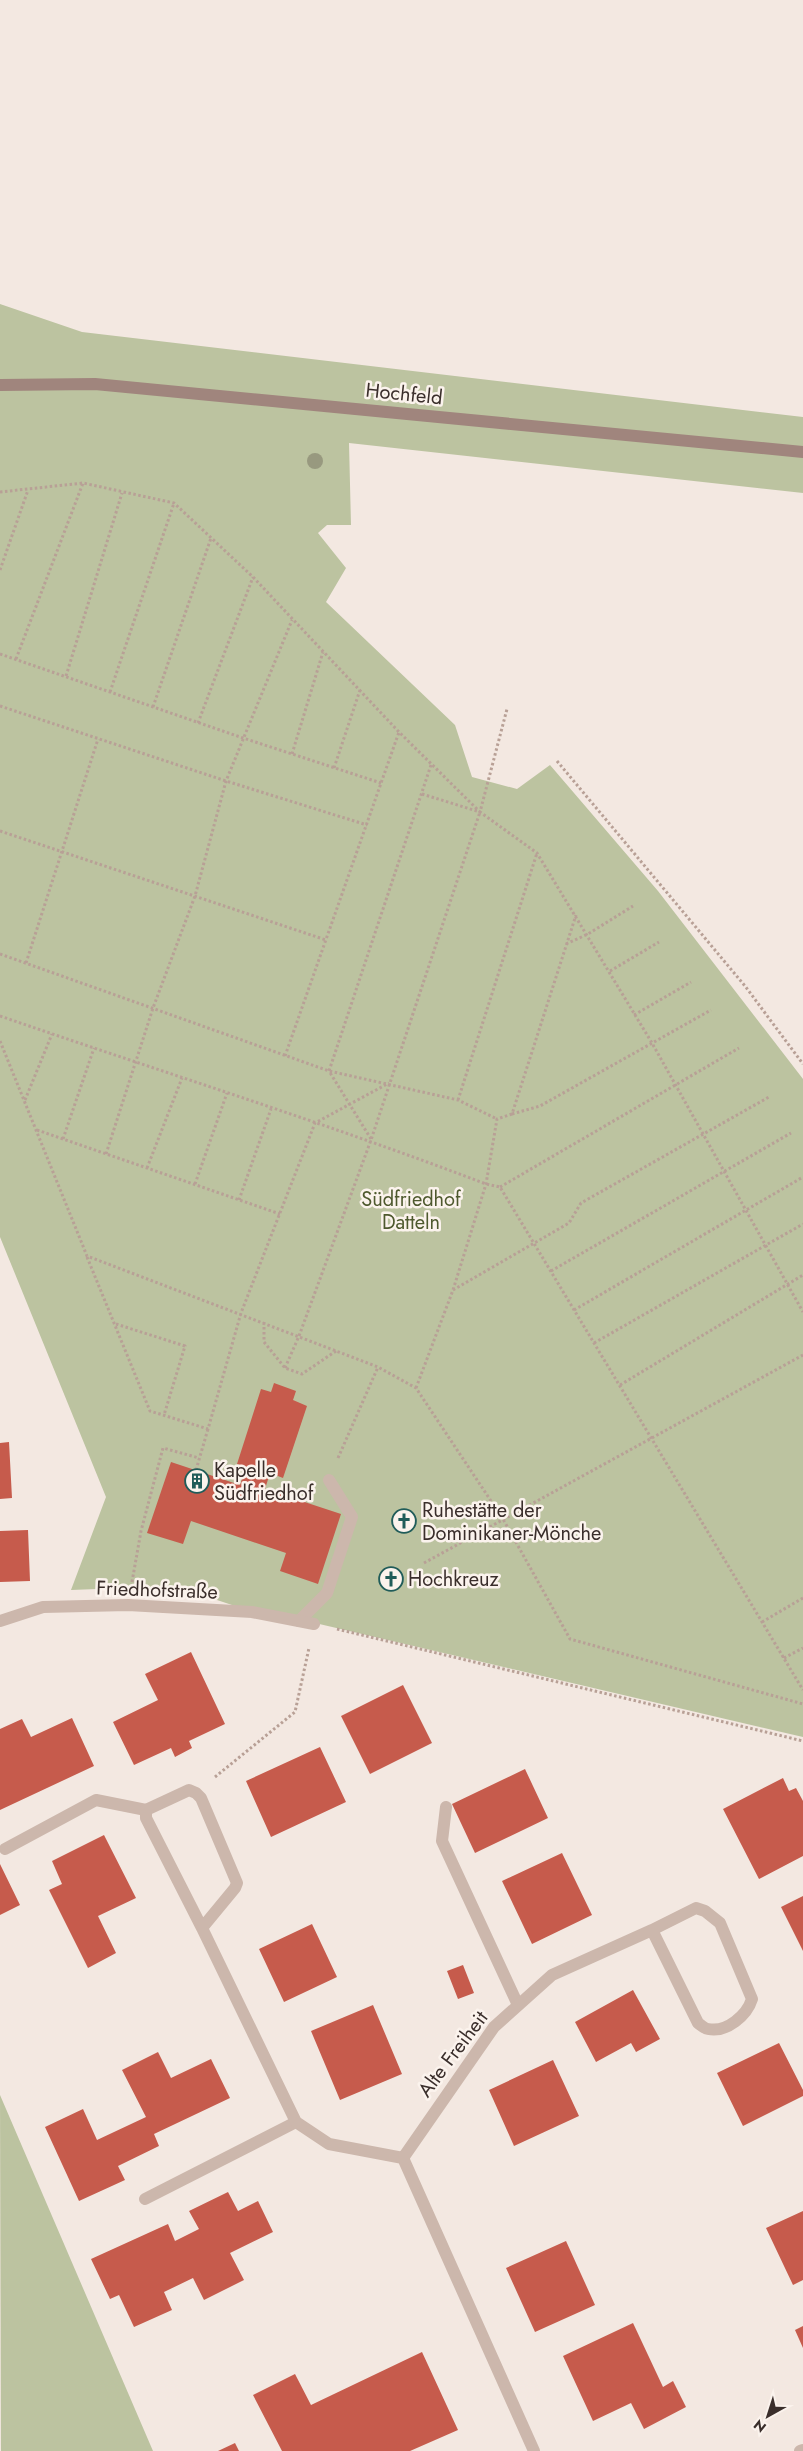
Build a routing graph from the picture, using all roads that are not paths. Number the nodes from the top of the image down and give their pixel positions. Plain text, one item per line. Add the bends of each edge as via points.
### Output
1 (0, 385) edge
2 (803, 452) edge
3 (329, 1480) road end
4 (0, 1620) edge
5 (299, 1621) junction
6 (314, 1624) road end
7 (446, 1807) dead end
8 (146, 1810) junction
9 (5, 1849) dead end
10 (202, 1928) junction
11 (652, 1930) junction
12 (518, 2005) junction
13 (296, 2122) junction
14 (403, 2158) junction
15 (145, 2199) dead end
16 (534, 2451) edge

1 - 2 street, Hochfeld via 95,384
3 - 5 street via 352,1516 326,1593
4 - 5 street, Friedhofstraße via 44,1607 128,1605 252,1612
5 - 6 street, Friedhofstraße
7 - 12 street via 442,1841
8 - 9 street via 96,1800
8 - 10 street via 146,1818
8 - 10 street via 189,1790 201,1798 237,1882
10 - 13 street
11 - 11 street, Alte Freiheit via 696,1908 720,1923 752,1999 749,2008 727,2026 708,2029 698,2023
11 - 12 street, Alte Freiheit via 552,1975
12 - 14 street, Alte Freiheit via 494,2026
13 - 14 street via 329,2144
13 - 15 street
14 - 16 street

